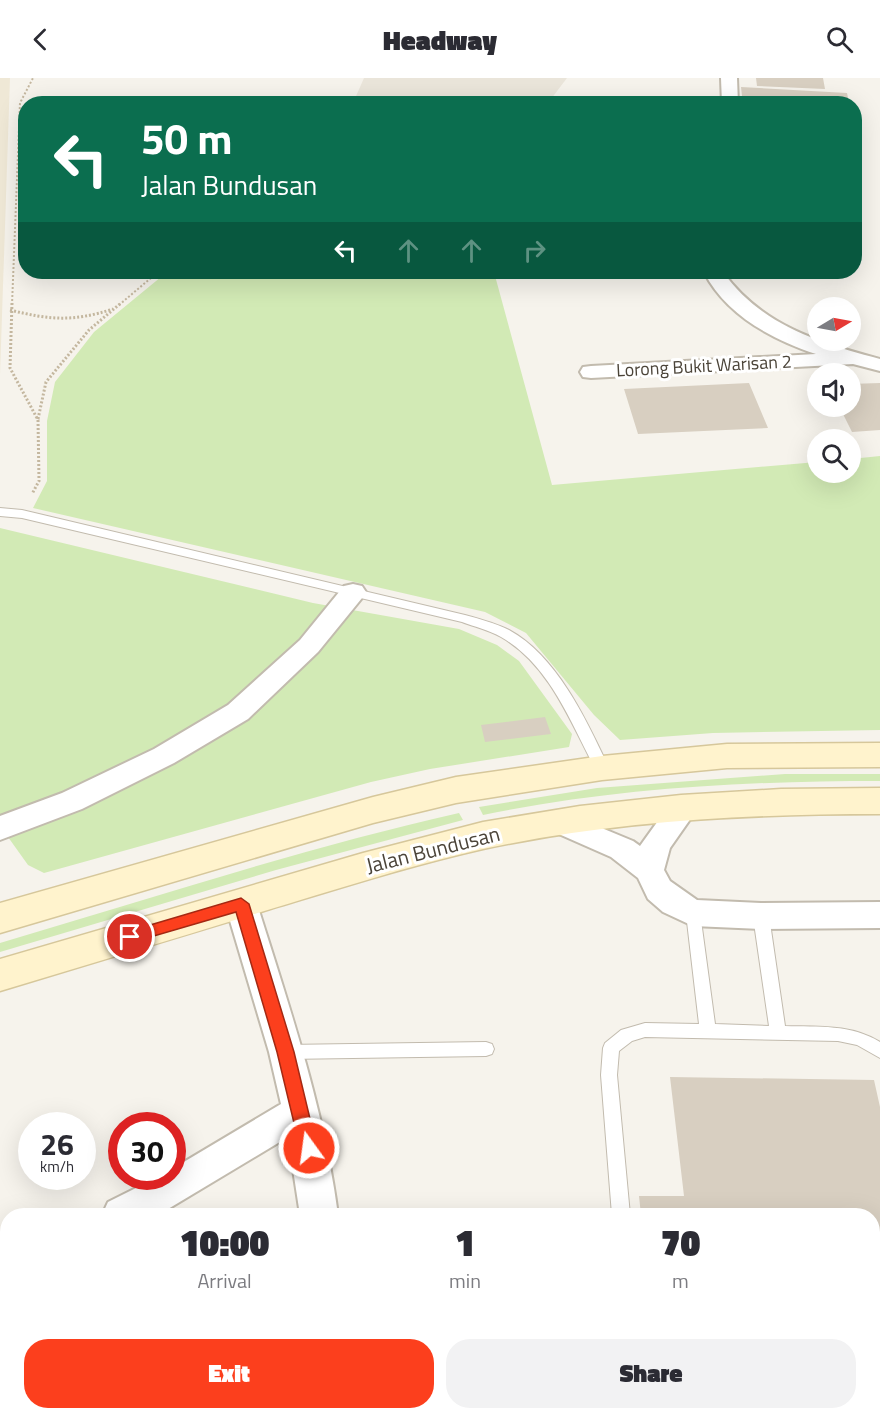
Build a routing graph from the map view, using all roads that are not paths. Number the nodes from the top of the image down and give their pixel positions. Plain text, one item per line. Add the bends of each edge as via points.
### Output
1 (729, 78) edge
2 (730, 96) edge
3 (717, 279) edge
4 (854, 358) junction
5 (880, 365) edge
6 (591, 372) dead end
7 (0, 512) edge
8 (353, 592) junction
9 (880, 755) edge
10 (602, 768) junction
11 (880, 801) edge
12 (683, 808) junction
13 (563, 823) junction
14 (0, 828) edge
15 (649, 870) junction
16 (241, 904) junction
17 (693, 913) junction
18 (880, 915) edge
19 (761, 916) junction
20 (0, 918) edge
21 (0, 975) edge
22 (708, 1030) junction
23 (778, 1033) junction
24 (486, 1049) dead end
25 (880, 1051) edge
26 (286, 1052) junction
27 (300, 1111) junction
28 (135, 1208) edge
29 (318, 1208) edge
30 (620, 1208) edge

1 - 2 street
3 - 4 street via 749,315 786,337
4 - 5 street
4 - 6 street, Lorong Bukit Warisan 2
7 - 8 lane
8 - 10 lane via 465,619 507,634 535,657 577,715
8 - 14 street via 309,646 238,712 72,801
9 - 10 main road via 727,756
10 - 20 main road via 456,790 373,810
11 - 12 main road, Jalan Bundusan
12 - 13 main road, Jalan Bundusan
12 - 15 street via 656,845
13 - 15 street via 622,849
13 - 16 main road, Jalan Bundusan via 485,836 383,861
15 - 17 street via 659,890
16 - 21 main road, Jalan Bundusan
16 - 26 street
17 - 19 street
17 - 22 lane
18 - 19 street
19 - 23 lane
22 - 23 lane
22 - 30 lane via 645,1029 627,1035 611,1048 609,1075
23 - 25 lane via 838,1034 861,1039
24 - 26 lane
26 - 27 street
27 - 28 street
27 - 29 street

